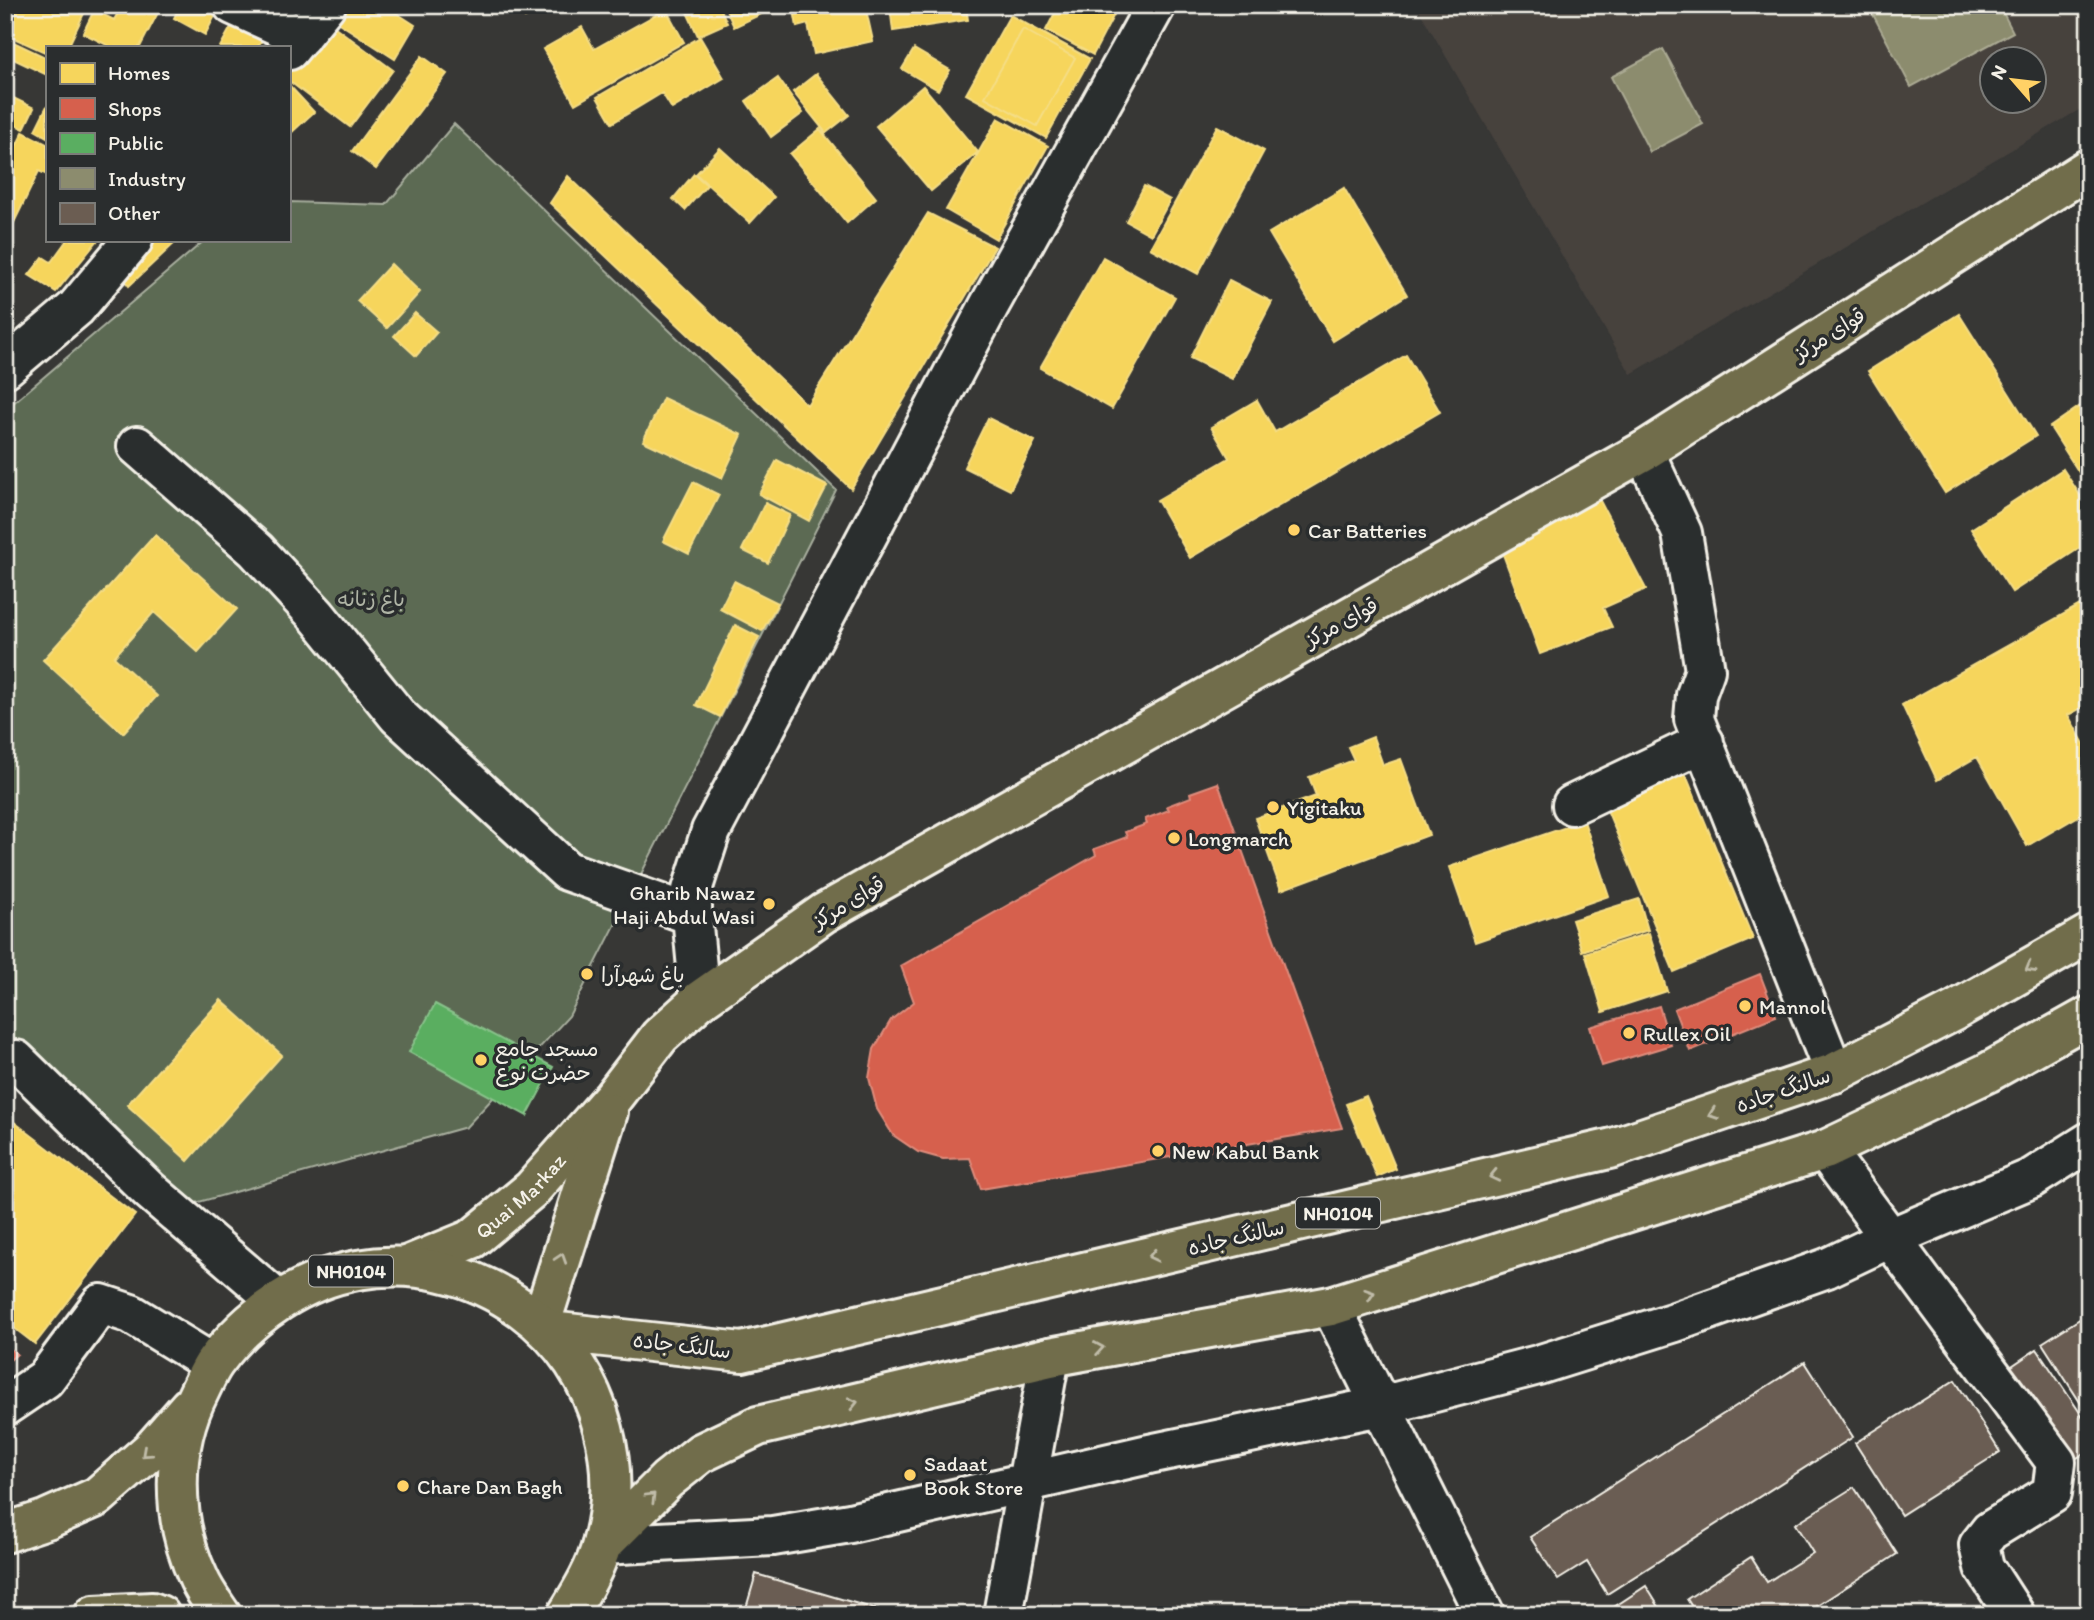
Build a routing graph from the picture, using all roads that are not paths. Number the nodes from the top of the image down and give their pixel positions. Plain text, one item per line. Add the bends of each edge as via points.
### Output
1 (233, 5) edge
2 (326, 5) edge
3 (1131, 5) edge
4 (1156, 5) edge
5 (295, 43) edge
6 (2089, 169) edge
7 (1035, 224) junction
8 (131, 242) edge
9 (5, 368) edge
10 (137, 446) dead end
11 (1644, 452) junction
12 (1703, 742) junction
13 (1572, 805) dead end
14 (692, 915) junction
15 (2089, 934) edge
16 (700, 1000) junction
17 (2089, 1016) edge
18 (16, 1060) dead end
19 (1834, 1073) junction
20 (613, 1097) junction
21 (2089, 1142) edge
22 (1825, 1150) junction
23 (1890, 1238) junction
24 (406, 1266) junction
25 (277, 1300) junction
26 (1331, 1306) junction
27 (545, 1326) junction
28 (1050, 1357) junction
29 (213, 1364) junction
30 (193, 1403) junction
31 (5, 1406) edge
32 (1381, 1406) junction
33 (1027, 1482) junction
34 (5, 1533) edge
35 (602, 1545) junction
36 (94, 1615) edge
37 (160, 1615) edge
38 (221, 1615) edge
39 (567, 1615) edge
40 (1003, 1615) edge
41 (1485, 1615) edge
42 (2015, 1615) edge

1 - 5 street
2 - 5 street
3 - 7 street via 1042,177
4 - 7 street
6 - 11 main road, قوای مرکز
7 - 14 street via 711,831 692,890
8 - 9 street via 76,309
10 - 14 street via 256,550 398,716 567,872
11 - 12 street via 1682,533 1705,670 1694,719
11 - 16 main road, قوای مرکز via 824,913
12 - 13 street
12 - 19 street
14 - 16 street
15 -> 19 main road, سالنگ جاده / NH0104
16 - 20 main road, قوای مرکز via 660,1036
17 - 22 main road, NH0104 via 1987,1073
18 - 25 street via 149,1190
19 -> 27 main road, سالنگ جاده / NH0104 via 1613,1148 743,1352
20 - 24 main road, Quai Markaz via 532,1189 472,1239
27 -> 20 main road
21 - 23 street via 2032,1178
22 - 23 street
26 -> 22 main road, NH0104
23 - 32 street via 1827,1268 1675,1322 1538,1365
23 - 42 street via 2056,1462 2052,1493 1990,1531 1979,1545 1984,1567
24 - 25 main road, NH0104 via 361,1268 317,1280
24 - 27 main road, NH0104 via 455,1275 500,1294
25 - 29 main road, NH0104 via 242,1329
28 -> 26 main road, NH0104
26 - 32 street
27 - 35 main road, NH0104 via 578,1367 598,1408 609,1453 611,1499
28 - 33 street
35 -> 28 main road, NH0104 via 693,1460 758,1426
29 - 30 main road, NH0104
29 - 31 street via 131,1314 101,1304 45,1380
30 -> 34 main road, NH0104 via 152,1449 97,1497
30 - 38 main road, NH0104 via 180,1447 177,1492 183,1536 199,1579
32 - 33 street
32 - 41 street
33 - 35 street via 773,1536
33 - 40 street
35 - 39 main road, NH0104
36 - 37 main road

